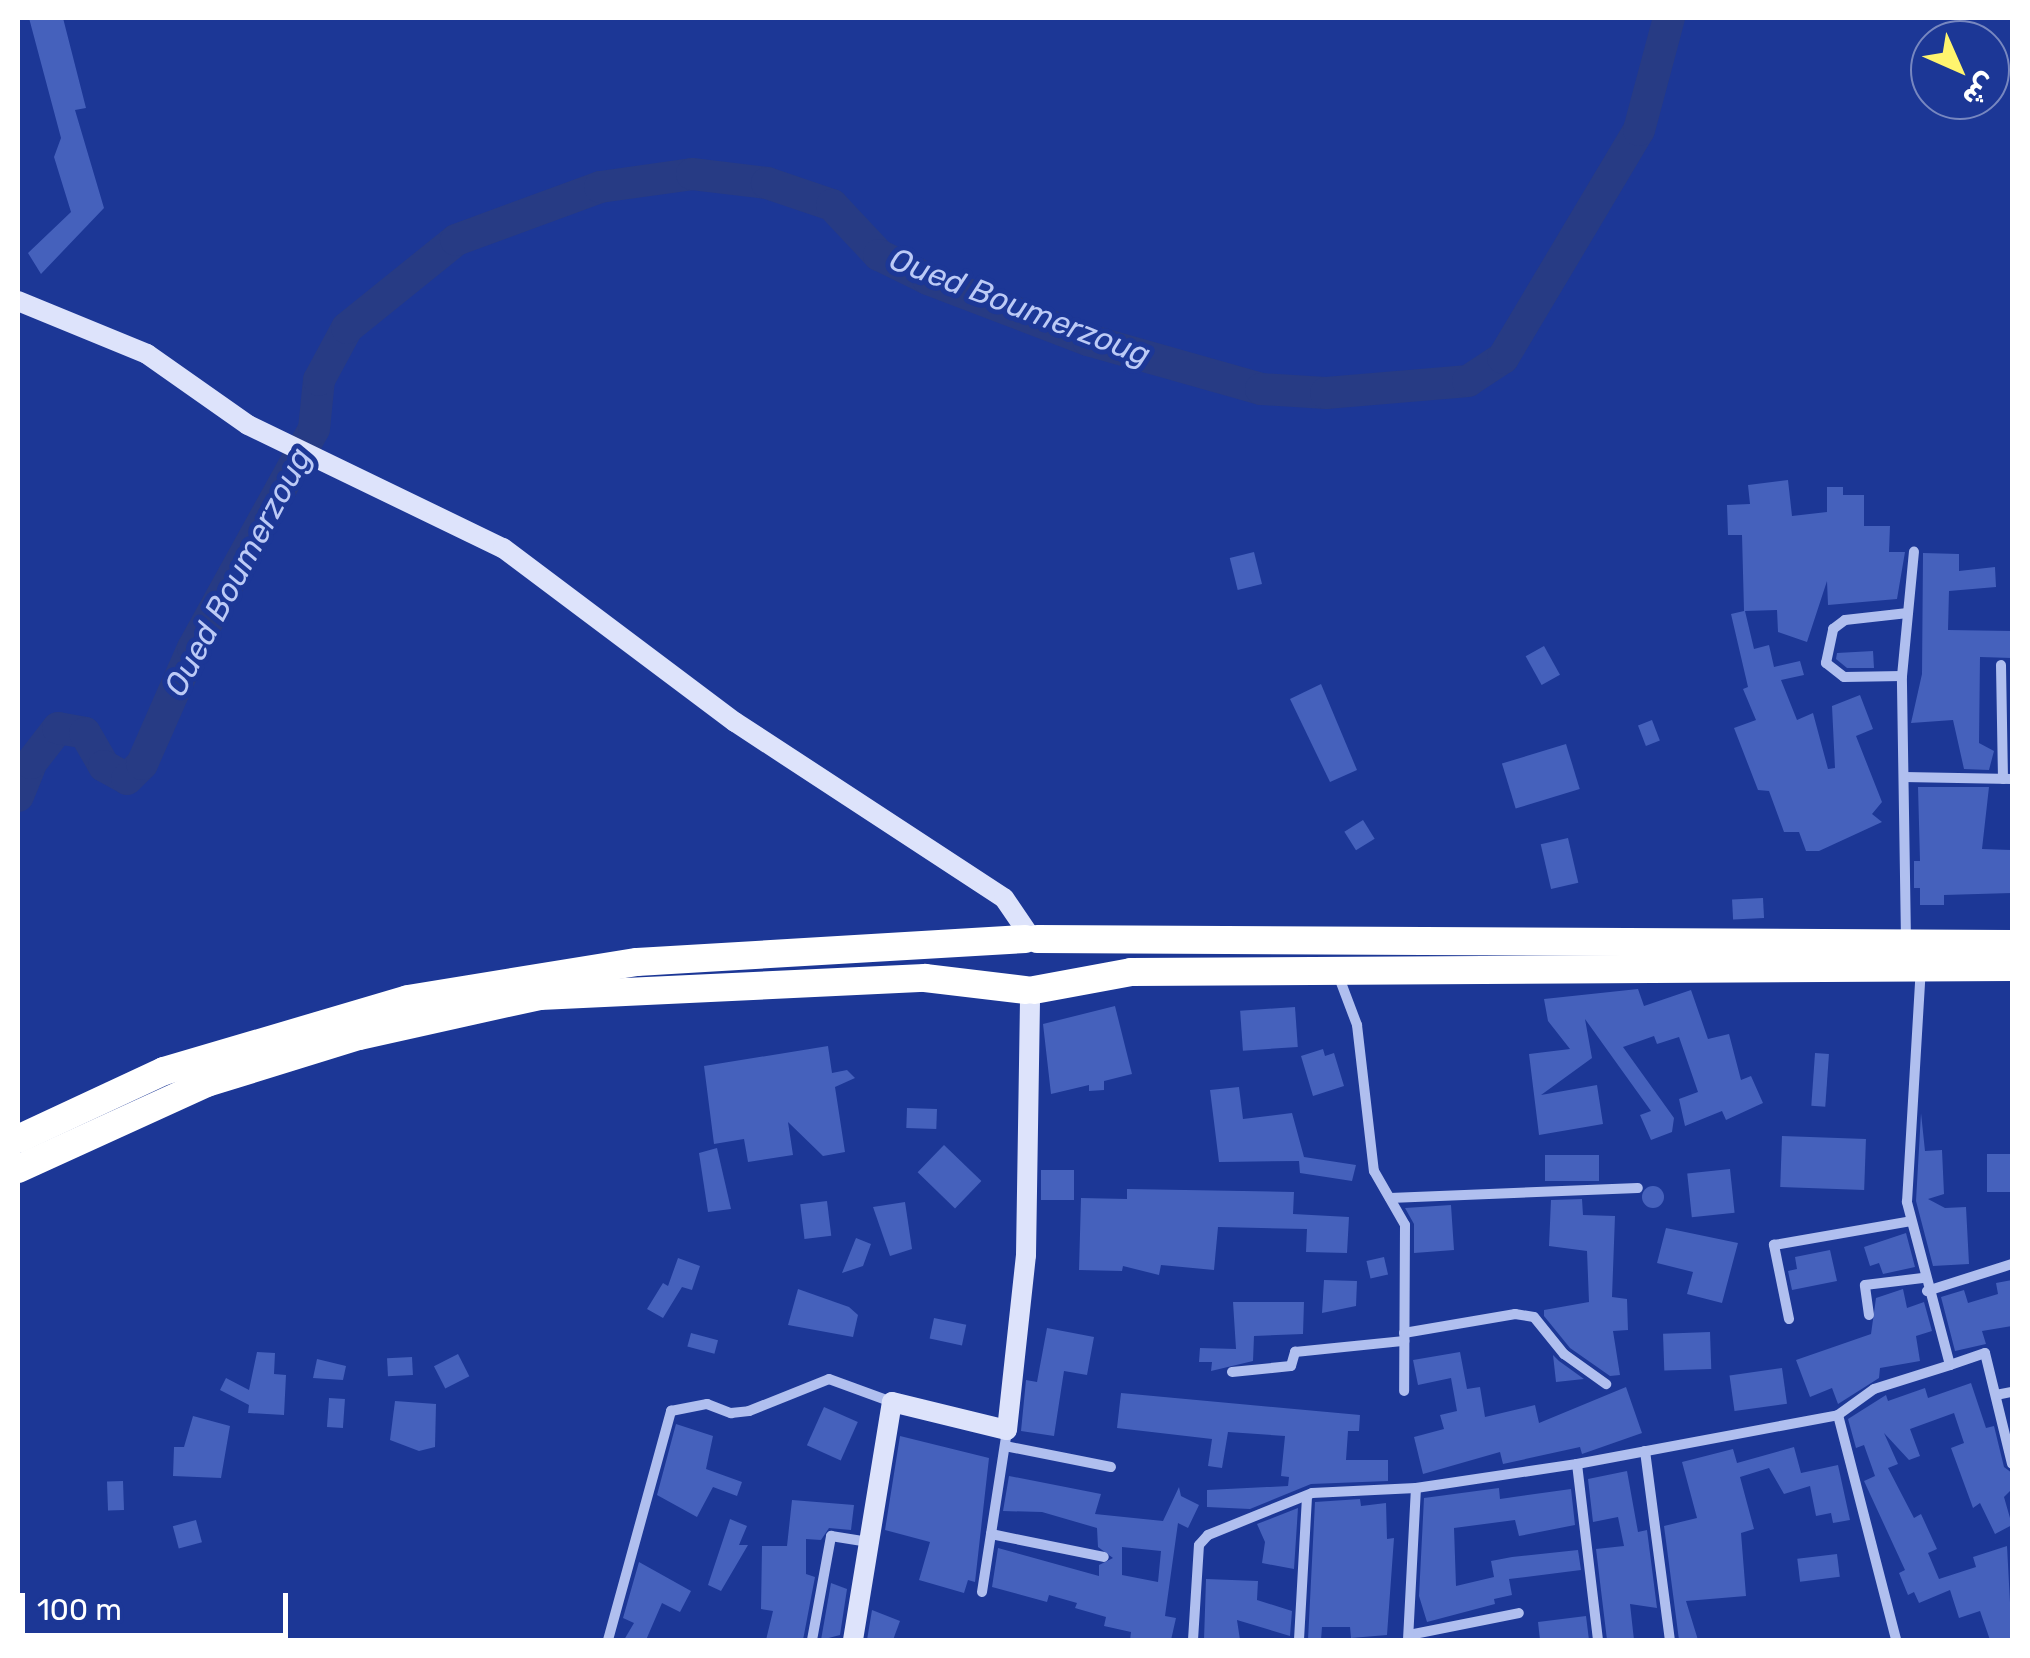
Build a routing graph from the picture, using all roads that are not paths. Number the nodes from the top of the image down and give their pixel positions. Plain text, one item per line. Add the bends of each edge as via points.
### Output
1 (18, 301) edge
2 (1914, 552) dead end
3 (1908, 612) junction
4 (2001, 665) dead end
5 (1902, 676) junction
6 (1904, 778) junction
7 (2008, 779) edge
8 (1031, 939) junction
9 (2012, 944) edge
10 (1914, 956) junction
11 (2012, 967) edge
12 (1336, 971) junction
13 (1030, 990) junction
14 (18, 1139) edge
15 (18, 1169) edge
16 (1638, 1188) dead end
17 (1390, 1198) junction
18 (1911, 1221) junction
19 (2012, 1264) edge
20 (1923, 1278) junction
21 (1927, 1292) junction
22 (1869, 1316) dead end
23 (1789, 1318) dead end
24 (1404, 1337) junction
25 (1950, 1365) junction
26 (1232, 1372) dead end
27 (1606, 1384) dead end
28 (1404, 1391) dead end
29 (2012, 1392) edge
30 (1996, 1395) junction
31 (892, 1402) junction
32 (1838, 1415) junction
33 (1006, 1438) junction
34 (1645, 1451) junction
35 (1577, 1464) junction
36 (2012, 1464) edge
37 (1111, 1466) dead end
38 (1416, 1488) junction
39 (1307, 1496) junction
40 (991, 1534) junction
41 (872, 1542) junction
42 (1104, 1558) dead end
43 (982, 1592) dead end
44 (1519, 1613) dead end
45 (1409, 1638) edge
46 (608, 1640) edge
47 (812, 1640) edge
48 (854, 1640) edge
49 (1193, 1640) edge
50 (1299, 1640) edge
51 (1598, 1640) edge
52 (1670, 1640) edge
53 (1896, 1640) edge

1 - 8 street via 147,354 248,425 503,548 734,722 1004,898
2 - 3 street
3 - 5 street
3 - 5 street via 1844,620 1827,646 1826,663 1844,677
4 - 7 street
5 - 6 street
6 - 7 street
6 - 10 street
8 - 10 highway
8 - 13 highway via 1012,946 1005,964 1011,981
8 - 13 highway via 1050,947 1057,964 1050,982
8 - 14 highway via 637,962 408,998 164,1071
9 - 10 highway
10 - 11 highway
10 - 12 highway
10 - 18 street
12 - 13 highway via 1131,972
12 - 17 street via 1357,1025 1374,1171
13 - 15 highway via 925,978 540,996 359,1036 207,1084
13 - 33 street via 1026,1255
16 - 17 street
17 - 24 street via 1405,1224 1408,1250
18 - 20 street
18 - 23 street via 1774,1245
19 - 21 street
20 - 21 street
20 - 22 street via 1865,1284
21 - 25 street
24 - 26 street via 1295,1352 1291,1366
24 - 27 street via 1515,1314 1534,1317 1564,1354
24 - 28 street
25 - 30 street via 1985,1353
25 - 32 street via 1874,1389
29 - 30 street
30 - 36 street
31 - 33 street
31 - 41 street via 874,1486
31 - 46 street via 828,1379 749,1411 707,1404 671,1412
32 - 34 street
32 - 53 street
33 - 37 street
33 - 40 street
34 - 35 street
34 - 52 street
35 - 38 street
35 - 51 street
38 - 39 street
38 - 45 street
39 - 49 street via 1208,1535 1199,1546
39 - 50 street
40 - 42 street
40 - 43 street
41 - 47 street via 831,1536
41 - 48 street
44 - 45 street

